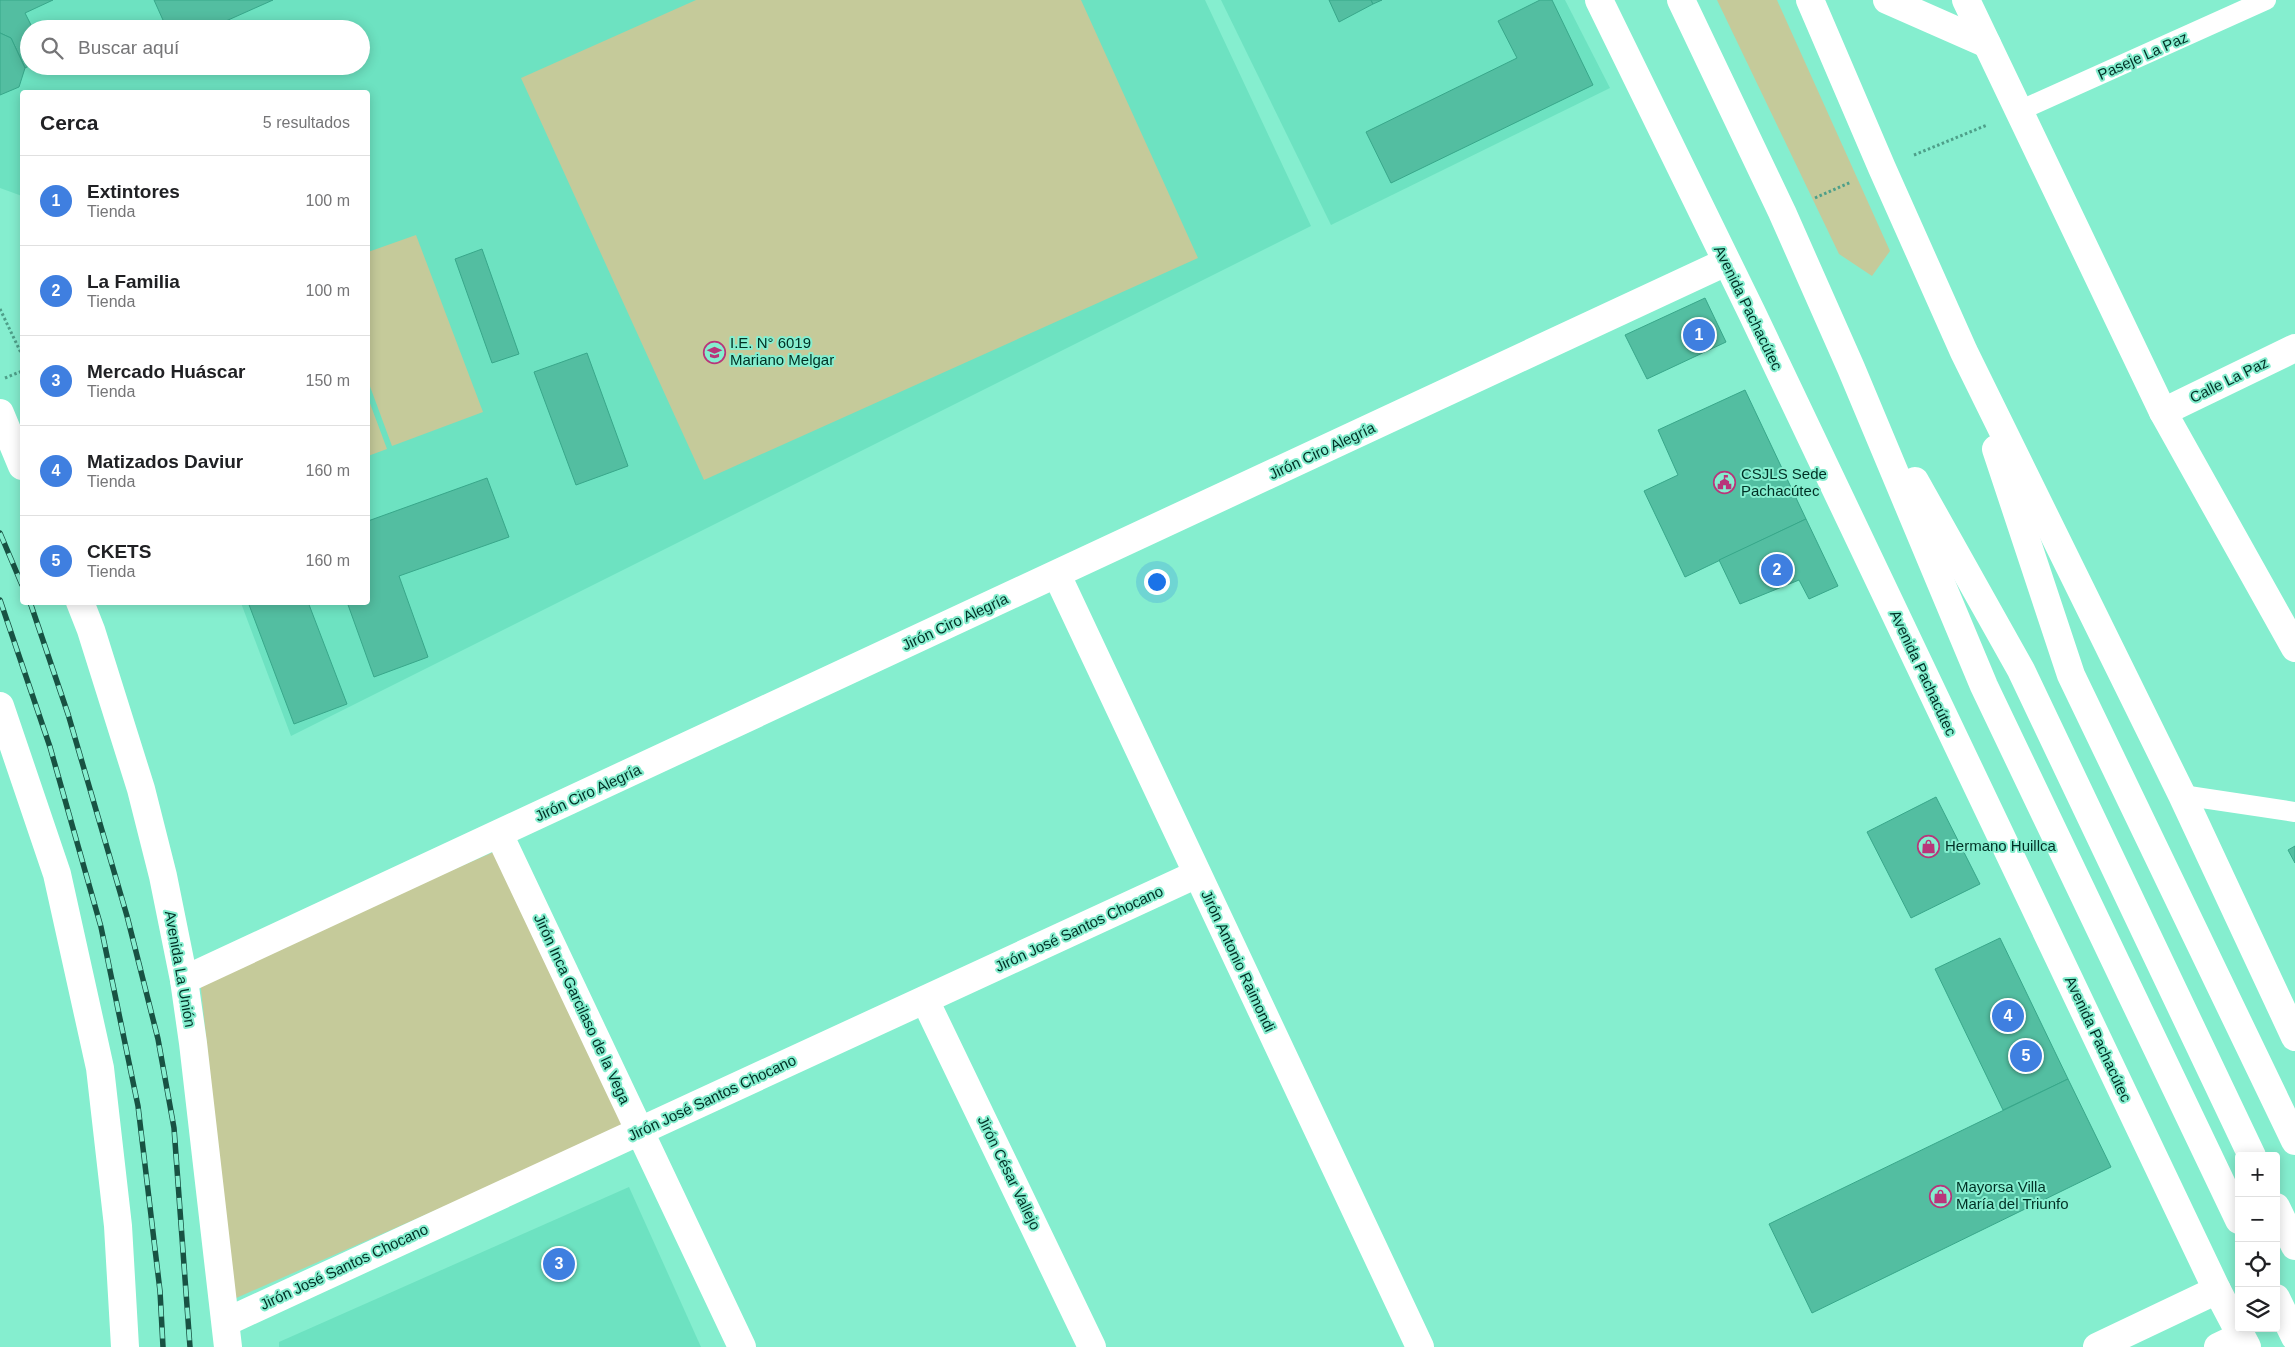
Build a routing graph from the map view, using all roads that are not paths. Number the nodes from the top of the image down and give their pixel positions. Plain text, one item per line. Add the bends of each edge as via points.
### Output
1 (1599, 0) edge
2 (1682, 0) edge
3 (1810, 0) edge
4 (1887, 0) edge
5 (1966, 0) edge
6 (2266, 0) edge
7 (1987, 44) junction
8 (2019, 111) junction
9 (1726, 262) junction
10 (2295, 348) edge
11 (1964, 352) junction
12 (1851, 368) junction
13 (2163, 412) junction
14 (0, 413) edge
15 (20, 461) edge
16 (1057, 575) junction
17 (81, 605) edge
18 (2295, 648) edge
19 (0, 706) edge
20 (2182, 795) junction
21 (2295, 812) edge
22 (499, 834) junction
23 (1197, 874) junction
24 (184, 980) junction
25 (925, 1000) junction
26 (2295, 1037) edge
27 (640, 1131) junction
28 (2295, 1141) edge
29 (2250, 1152) edge
30 (2235, 1212) edge
31 (2280, 1215) edge
32 (2295, 1246) edge
33 (2217, 1290) junction
34 (2280, 1306) edge
35 (227, 1334) edge
36 (2295, 1337) edge
37 (2235, 1343) edge
38 (125, 1347) edge
39 (742, 1347) edge
40 (1092, 1347) edge
41 (1420, 1347) edge
42 (2097, 1347) edge

1 - 9 street, Avenida Pachacútec
2 - 12 street
3 - 11 street
4 - 7 street
5 - 7 street
6 - 8 lane, Paseje La Paz
7 - 8 street
8 - 13 street
9 - 16 street, Jirón Ciro Alegría
9 - 33 street, Avenida Pachacútec
10 - 13 street, Calle La Paz
11 - 20 street
11 - 28 street via 2071,674
12 - 29 street via 2021,670
12 - 30 street via 1984,686
13 - 18 street
14 - 15 street
16 - 22 street, Jirón Ciro Alegría
16 - 23 street, Jirón Antonio Raimondi
17 - 24 street, Avenida La Unión via 141,789
19 - 38 street via 58,874 100,1068 118,1226
20 - 21 lane
20 - 26 street
22 - 24 street, Jirón Ciro Alegría
22 - 27 street, Jirón Inca Garcilaso de la Vega
23 - 25 street, Jirón José Santos Chocano
23 - 41 street, Jirón Antonio Raimondi
24 - 35 street, Avenida La Unión
25 - 27 street, Jirón José Santos Chocano
25 - 40 street, Jirón César Vallejo
27 - 35 street, Jirón José Santos Chocano
27 - 39 street, Jirón Inca Garcilaso de la Vega
31 - 32 street
33 - 37 street, Avenida Pachacútec
33 - 42 street
34 - 36 street

